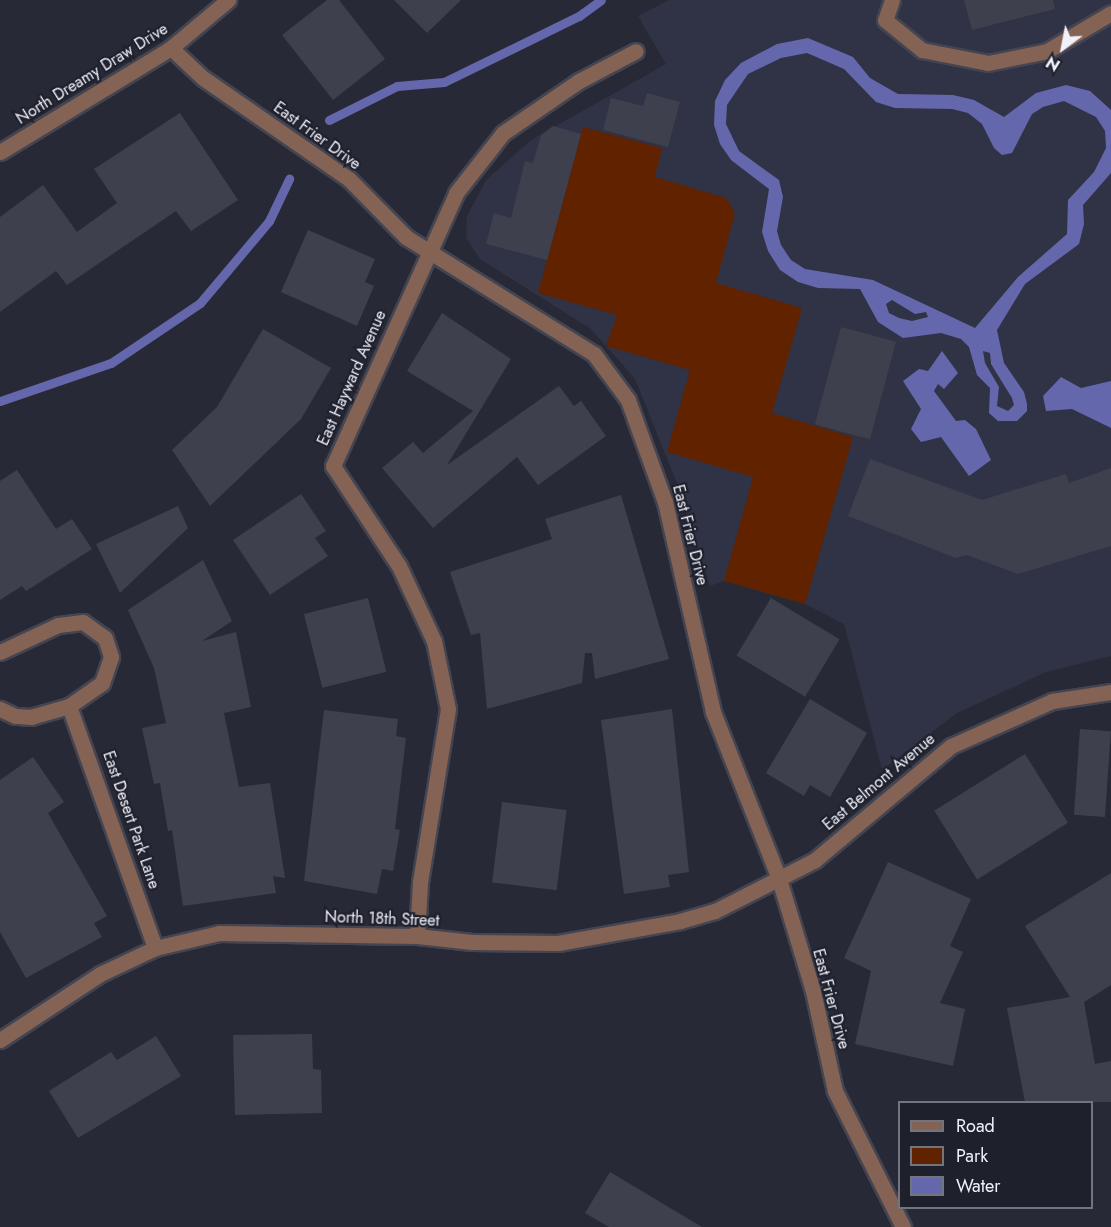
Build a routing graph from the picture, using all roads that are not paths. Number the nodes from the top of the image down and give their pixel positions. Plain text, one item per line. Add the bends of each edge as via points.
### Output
1 (228, 0) edge
2 (892, 0) edge
3 (1111, 13) edge
4 (171, 48) junction
5 (636, 51) dead end
6 (0, 152) edge
7 (429, 251) junction
8 (0, 651) edge
9 (1111, 692) edge
10 (69, 706) junction
11 (0, 709) edge
12 (779, 879) junction
13 (417, 936) junction
14 (155, 948) junction
15 (0, 1040) edge
16 (903, 1227) edge

1 - 4 street, North Dreamy Draw Drive
2 - 3 street via 885,20 922,50 988,63 1047,51
4 - 6 street, North Dreamy Draw Drive
4 - 7 street, East Frier Drive via 203,78 328,162 398,230
5 - 7 street, East Hayward Avenue via 579,81 503,133 456,193
7 - 12 street, East Frier Drive via 594,354 628,400 665,502 713,712
7 - 13 street, East Hayward Avenue via 333,466 399,566 429,630 448,709 420,882
8 - 10 street via 68,622 83,622 98,629 110,648 110,670 102,683
9 - 12 street, East Belmont Avenue via 1052,701 951,746 815,860
10 - 11 street via 31,717 15,716
10 - 14 street, East Desert Park Lane
12 - 13 street, North 18th Street via 715,911 609,937 558,943 472,942
12 - 16 street, East Frier Drive via 813,991 835,1091
13 - 14 street, North 18th Street via 219,933
14 - 15 street, North 18th Street via 100,974

